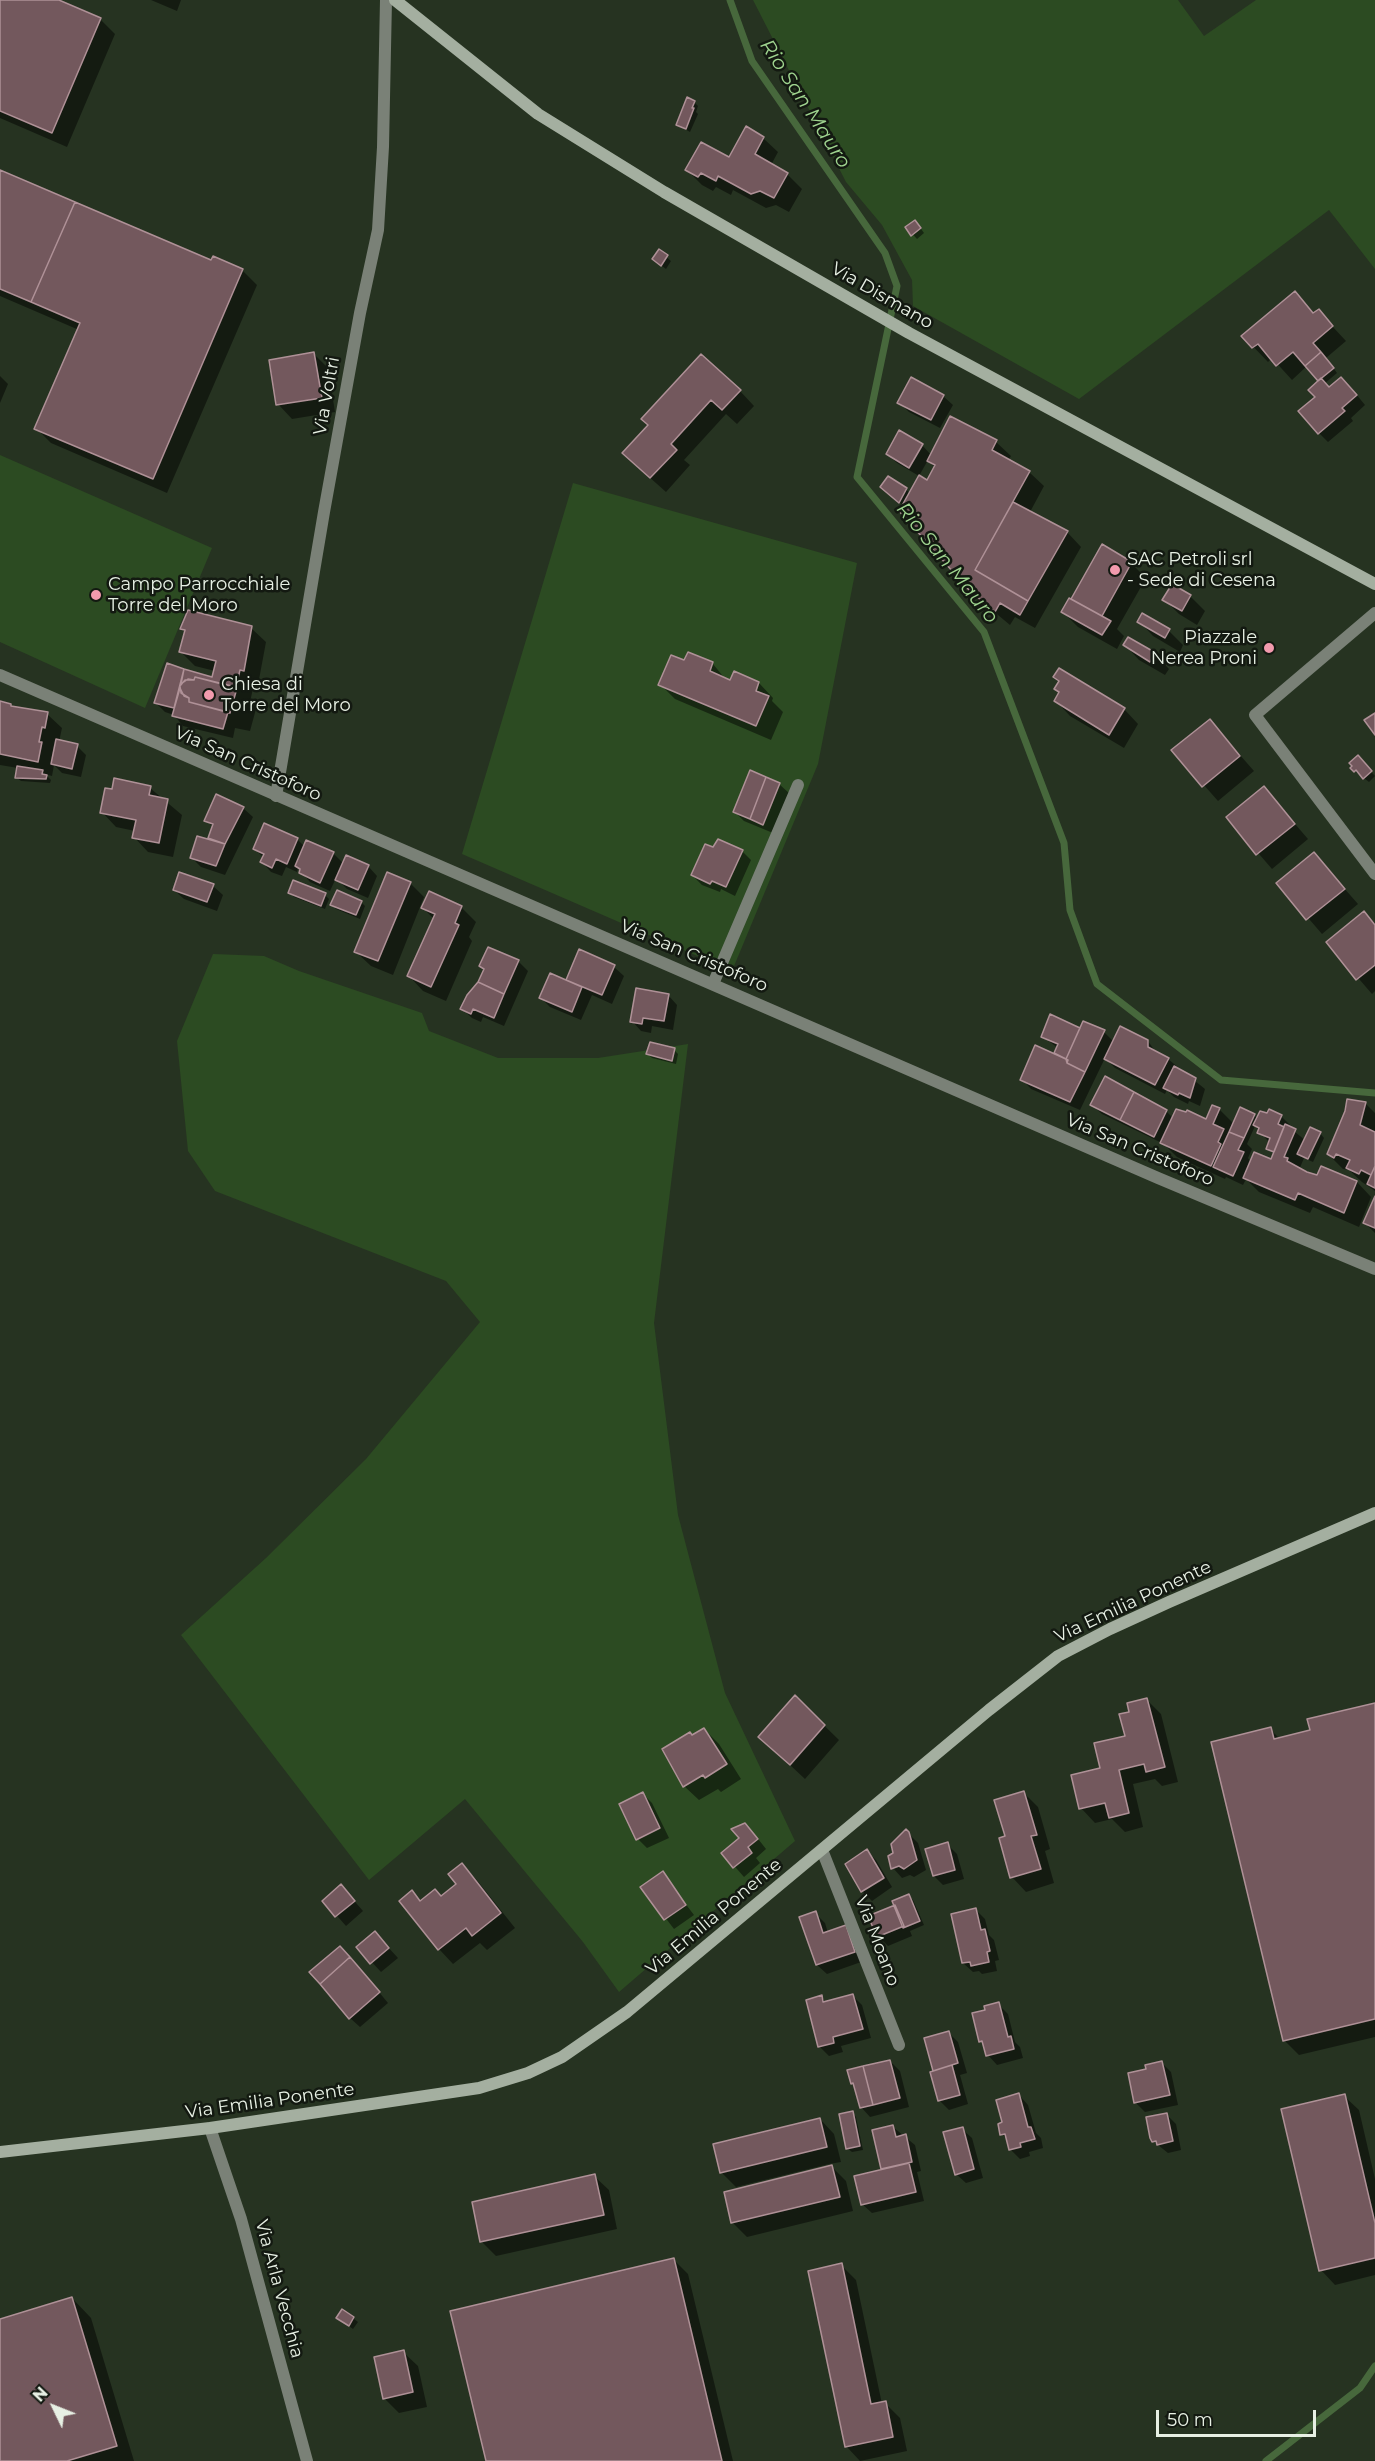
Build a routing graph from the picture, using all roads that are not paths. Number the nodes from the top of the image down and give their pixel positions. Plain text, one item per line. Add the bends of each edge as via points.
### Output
1 (386, 0) edge
2 (395, 0) edge
3 (1375, 584) edge
4 (1375, 614) edge
5 (0, 675) edge
6 (798, 785) dead end
7 (276, 796) junction
8 (1375, 874) edge
9 (713, 984) junction
10 (1375, 1269) edge
11 (1375, 1513) edge
12 (822, 1850) junction
13 (899, 2045) dead end
14 (210, 2128) junction
15 (0, 2152) edge
16 (307, 2461) edge

1 - 7 street, Via Voltri via 378,230 324,512
2 - 3 main road, Via Dismano via 538,114 664,192 909,333
4 - 8 street via 1255,715
5 - 7 street, Via San Cristoforo
6 - 9 street
7 - 9 street, Via San Cristoforo
9 - 10 street, Via San Cristoforo
11 - 12 main road, Via Emilia Ponente via 1169,1602 1058,1656
12 - 13 street, Via Moano
12 - 14 main road, Via Emilia Ponente via 627,2012 554,2061 528,2073 479,2088
14 - 15 main road, Via Emilia Ponente
14 - 16 street, Via Arla Vecchia via 241,2219

